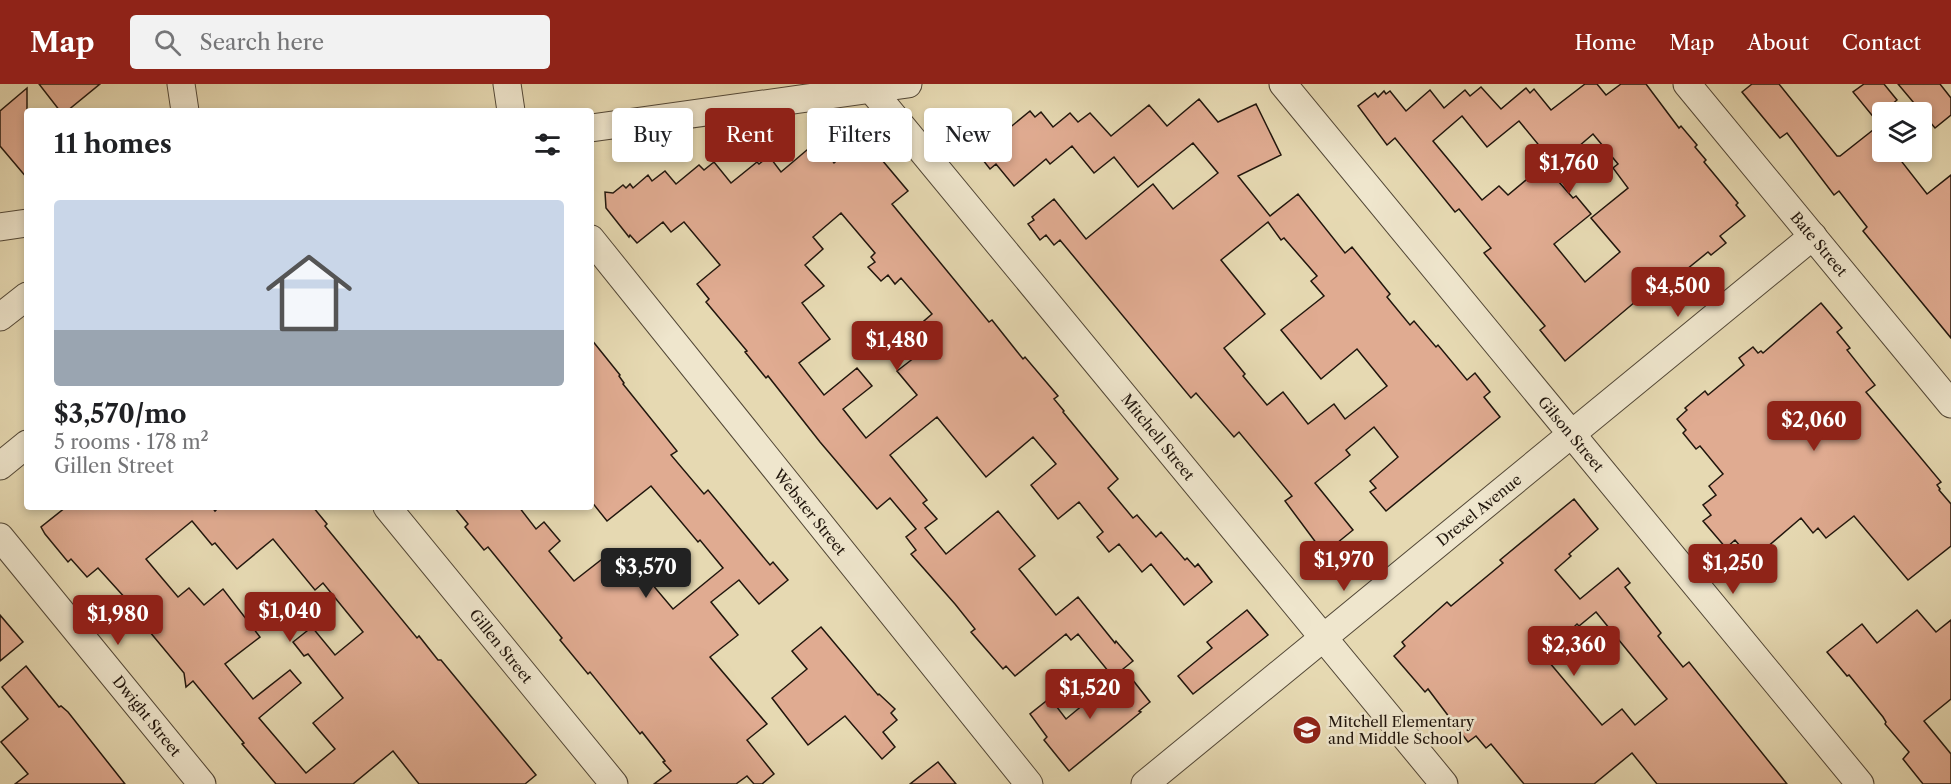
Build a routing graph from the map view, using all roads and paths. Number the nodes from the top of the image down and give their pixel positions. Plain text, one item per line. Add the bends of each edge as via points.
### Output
1 (181, 84) edge
2 (507, 84) edge
3 (908, 84) edge
4 (1283, 84) edge
5 (1688, 84) edge
6 (871, 89) junction
7 (185, 108) edge
8 (511, 108) edge
9 (594, 128) edge
10 (24, 223) edge
11 (0, 227) edge
12 (1813, 236) junction
13 (594, 243) edge
14 (24, 298) edge
15 (0, 317) edge
16 (1951, 404) edge
17 (1572, 435) junction
18 (389, 510) edge
19 (0, 537) edge
20 (1323, 638) junction
21 (202, 784) edge
22 (614, 784) edge
23 (1029, 784) edge
24 (1145, 784) edge
25 (1444, 784) edge
26 (1860, 784) edge

1 - 7 street
2 - 8 street
3 - 6 street
4 - 17 street, Gilson Street
5 - 12 street, Bate Street
6 - 9 street
6 - 20 street, Mitchell Street
10 - 11 street
12 - 16 street, Bate Street
12 - 17 street, Drexel Avenue
13 - 23 street, Webster Street
14 - 15 street
17 - 20 street, Drexel Avenue
17 - 26 street, Gilson Street
18 - 22 street, Gillen Street
19 - 21 street, Dwight Street
20 - 24 street, Drexel Avenue
20 - 25 street, Mitchell Street

